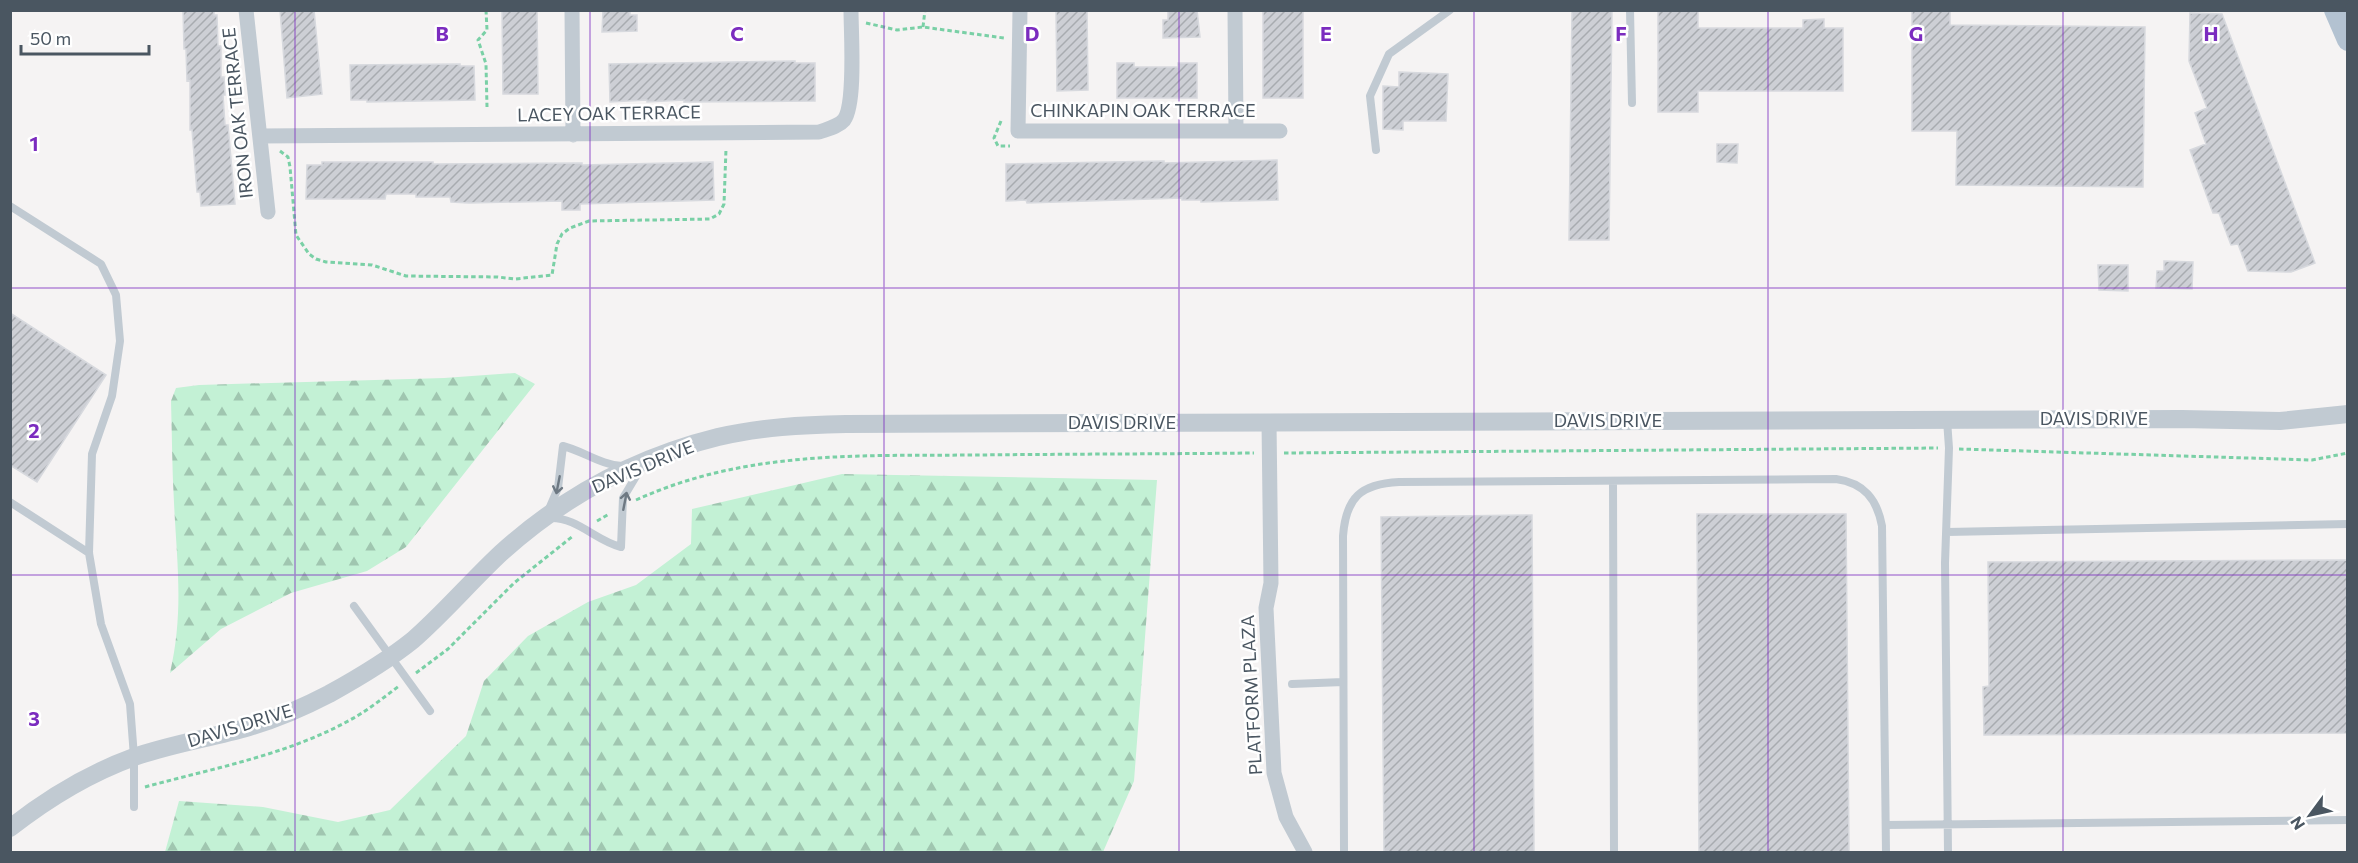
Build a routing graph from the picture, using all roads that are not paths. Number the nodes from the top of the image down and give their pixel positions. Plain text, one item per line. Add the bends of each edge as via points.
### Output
1 (246, 10) edge
2 (572, 10) edge
3 (1020, 10) edge
4 (1234, 10) edge
5 (1450, 10) edge
6 (1630, 10) edge
7 (2335, 10) edge
8 (856, 16) edge
9 (2348, 40) edge
10 (1632, 103) dead end
11 (1236, 130) junction
12 (1280, 131) dead end
13 (573, 135) junction
14 (260, 136) junction
15 (1376, 150) dead end
16 (10, 206) edge
17 (268, 212) dead end
18 (2348, 414) edge
19 (1947, 420) junction
20 (1269, 422) junction
21 (640, 464) junction
22 (1613, 481) junction
23 (10, 502) edge
24 (543, 520) junction
25 (2348, 524) edge
26 (1947, 532) junction
27 (89, 553) junction
28 (354, 606) dead end
29 (390, 656) junction
30 (1343, 682) junction
31 (1293, 684) dead end
32 (430, 711) dead end
33 (134, 757) junction
34 (134, 807) dead end
35 (2348, 820) edge
36 (1886, 825) junction
37 (1948, 825) junction
38 (10, 828) edge
39 (1305, 852) edge
40 (1344, 852) edge
41 (1614, 852) edge
42 (1886, 852) edge
43 (1948, 852) edge

1 - 14 street, IRON OAK TERRACE
2 - 13 street
3 - 11 street, CHINKAPIN OAK TERRACE via 1018,131
4 - 11 street
5 - 15 lane via 1389,54 1370,96
6 - 10 lane
7 - 9 main road
8 - 13 street, LACEY OAK TERRACE via 851,103 844,120 834,128 819,132
11 - 12 street, CHINKAPIN OAK TERRACE
13 - 14 street, LACEY OAK TERRACE
14 - 17 street, IRON OAK TERRACE
16 - 27 lane via 101,264 116,295 120,341 112,396 92,454
18 - 19 street, DAVIS DRIVE via 2280,421
19 - 20 street, DAVIS DRIVE
19 - 26 lane
20 - 21 street, DAVIS DRIVE via 803,425 719,437
20 - 39 street, PLATFORM PLAZA via 1271,583 1266,608 1274,773 1286,817
21 - 24 street, DAVIS DRIVE via 587,490
21 -> 24 lane via 601,462 563,446 558,488
24 -> 21 lane via 571,520 621,547 623,498
22 - 30 lane via 1382,483 1357,495 1344,520
22 - 36 lane via 1836,479 1851,481 1873,500 1882,526 1884,571
22 - 41 lane
23 - 27 lane
24 - 29 street, DAVIS DRIVE via 502,552 413,639
25 - 26 lane
26 - 37 lane
27 - 33 lane via 101,624 130,704
28 - 29 lane
29 - 32 lane
29 - 33 street, DAVIS DRIVE via 296,710
30 - 31 lane
30 - 40 lane
33 - 34 lane
33 - 38 street, DAVIS DRIVE via 78,783
35 - 37 lane
36 - 37 lane
36 - 42 lane
37 - 43 lane

